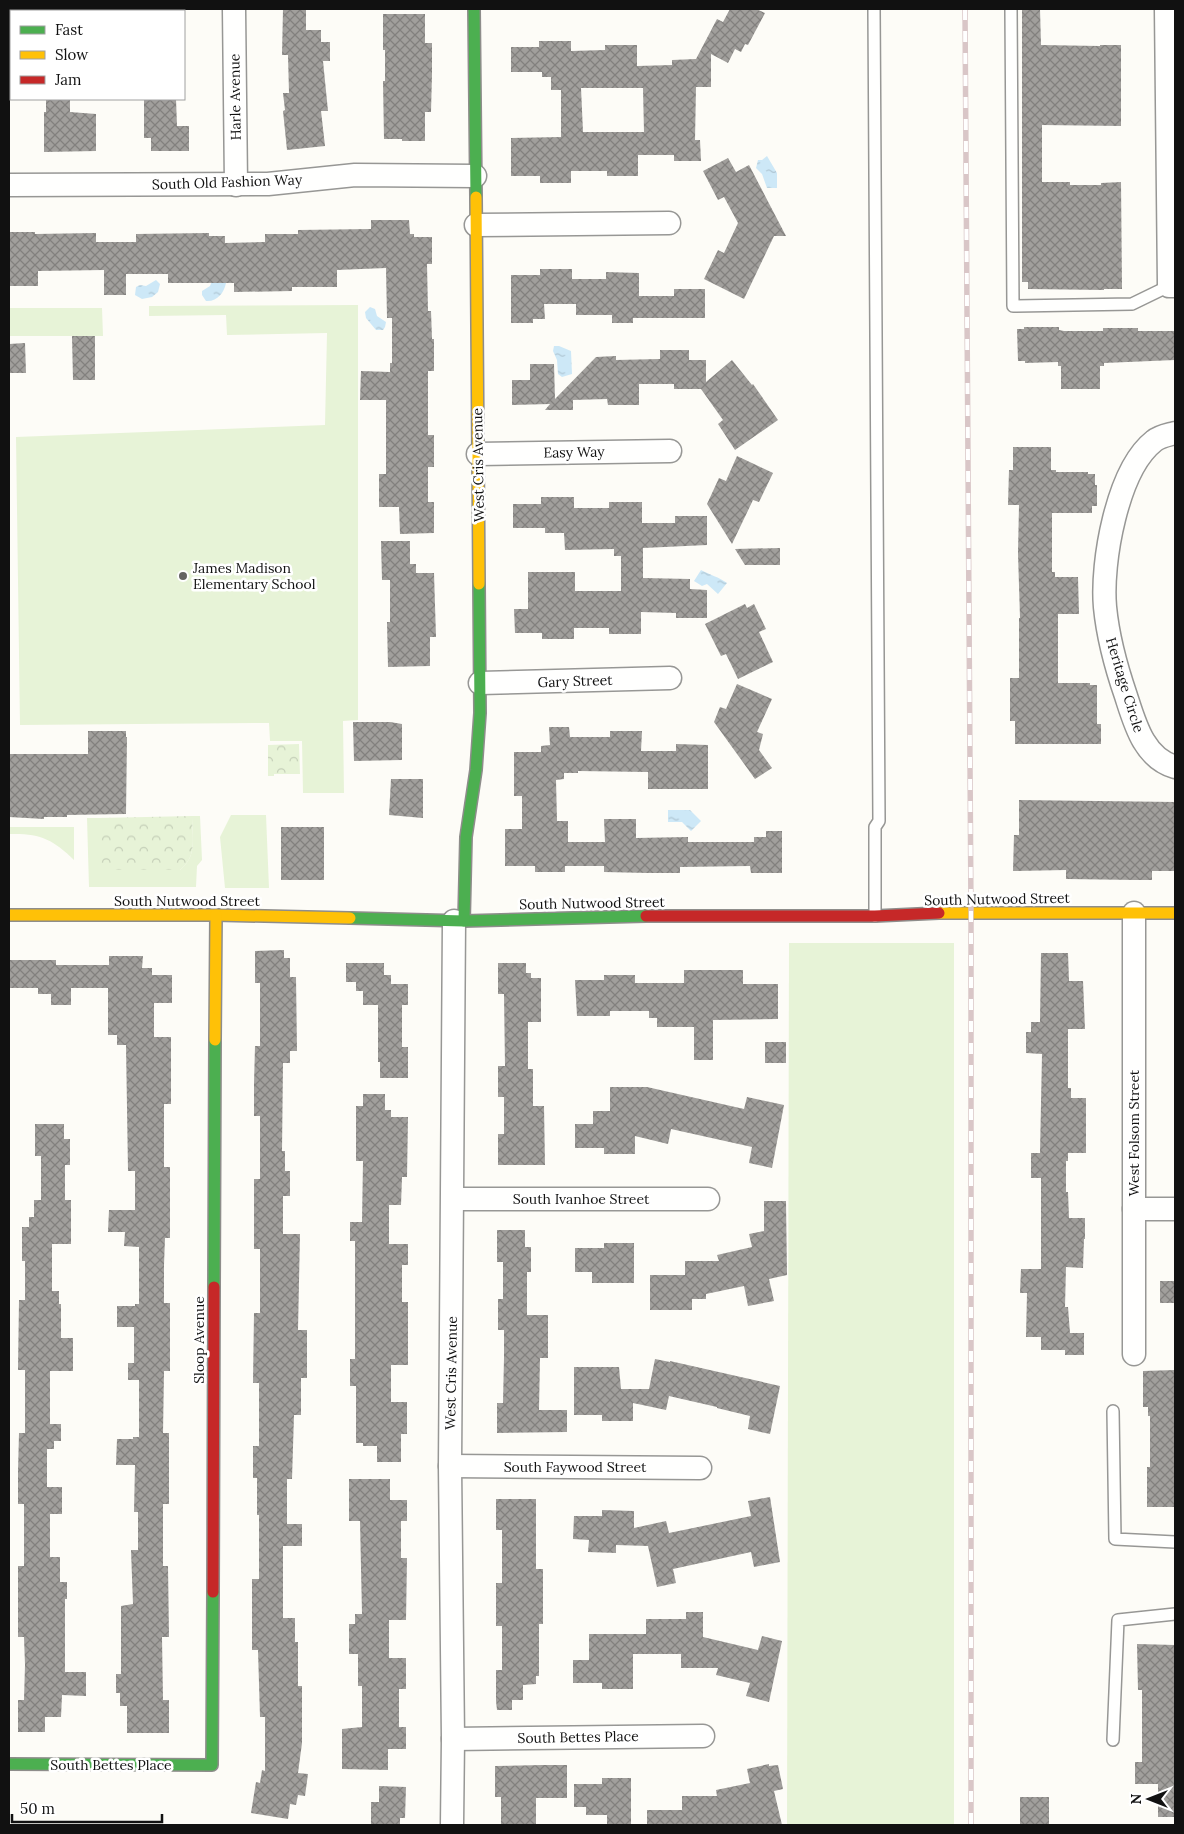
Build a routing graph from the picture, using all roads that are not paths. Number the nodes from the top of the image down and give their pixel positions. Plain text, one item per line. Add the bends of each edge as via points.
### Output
1 (234, 9) edge
2 (474, 9) edge
3 (874, 9) edge
4 (1011, 9) edge
5 (1166, 9) edge
6 (475, 176) junction
7 (236, 184) junction
8 (9, 185) edge
9 (669, 223) dead end
10 (476, 225) junction
11 (1172, 286) edge
12 (1175, 433) edge
13 (670, 451) dead end
14 (478, 454) junction
15 (670, 678) dead end
16 (480, 683) junction
17 (1175, 767) edge
18 (1134, 913) junction
19 (1175, 913) edge
20 (9, 915) edge
21 (216, 915) junction
22 (875, 916) junction
23 (459, 921) junction
24 (453, 1199) junction
25 (708, 1199) dead end
26 (1134, 1209) junction
27 (1175, 1209) edge
28 (1134, 1354) dead end
29 (1113, 1411) dead end
30 (450, 1466) junction
31 (700, 1468) dead end
32 (1175, 1542) edge
33 (1175, 1614) edge
34 (703, 1736) dead end
35 (453, 1739) junction
36 (1113, 1740) dead end
37 (9, 1764) edge
38 (212, 1765) joint
39 (452, 1825) edge

1 - 7 street, Harle Avenue
2 - 6 street, West Cris Avenue
3 - 22 lane via 879,801 879,821 875,827
4 - 11 lane via 1013,306 1132,304
5 - 11 street
6 - 7 street, South Old Fashion Way via 355,175 286,183
6 - 10 street, West Cris Avenue
7 - 8 street, South Old Fashion Way
9 - 10 street
10 - 14 street, West Cris Avenue
12 - 17 street, Heritage Circle via 1163,436 1147,447 1123,490 1110,536 1105,583 1112,651 1141,738 1162,762
13 - 14 street, Easy Way
14 - 16 street, West Cris Avenue
15 - 16 street, Gary Street
16 - 23 street, West Cris Avenue via 479,742
18 - 19 street, South Nutwood Street
18 - 22 street, South Nutwood Street
18 - 26 street, West Folsom Street
20 - 21 street, South Nutwood Street
21 - 23 street, South Nutwood Street
21 - 38 street, Sloop Avenue
22 - 23 street, South Nutwood Street via 616,916
23 - 24 street, West Cris Avenue
24 - 25 street, South Ivanhoe Street
24 - 30 street, West Cris Avenue
26 - 27 street
26 - 28 street, West Folsom Street
29 - 32 lane via 1116,1539
30 - 31 street, South Faywood Street
30 - 35 street, West Cris Avenue
33 - 36 lane via 1118,1620
34 - 35 street, South Bettes Place
35 - 39 street, West Cris Avenue
37 - 38 street, South Bettes Place

